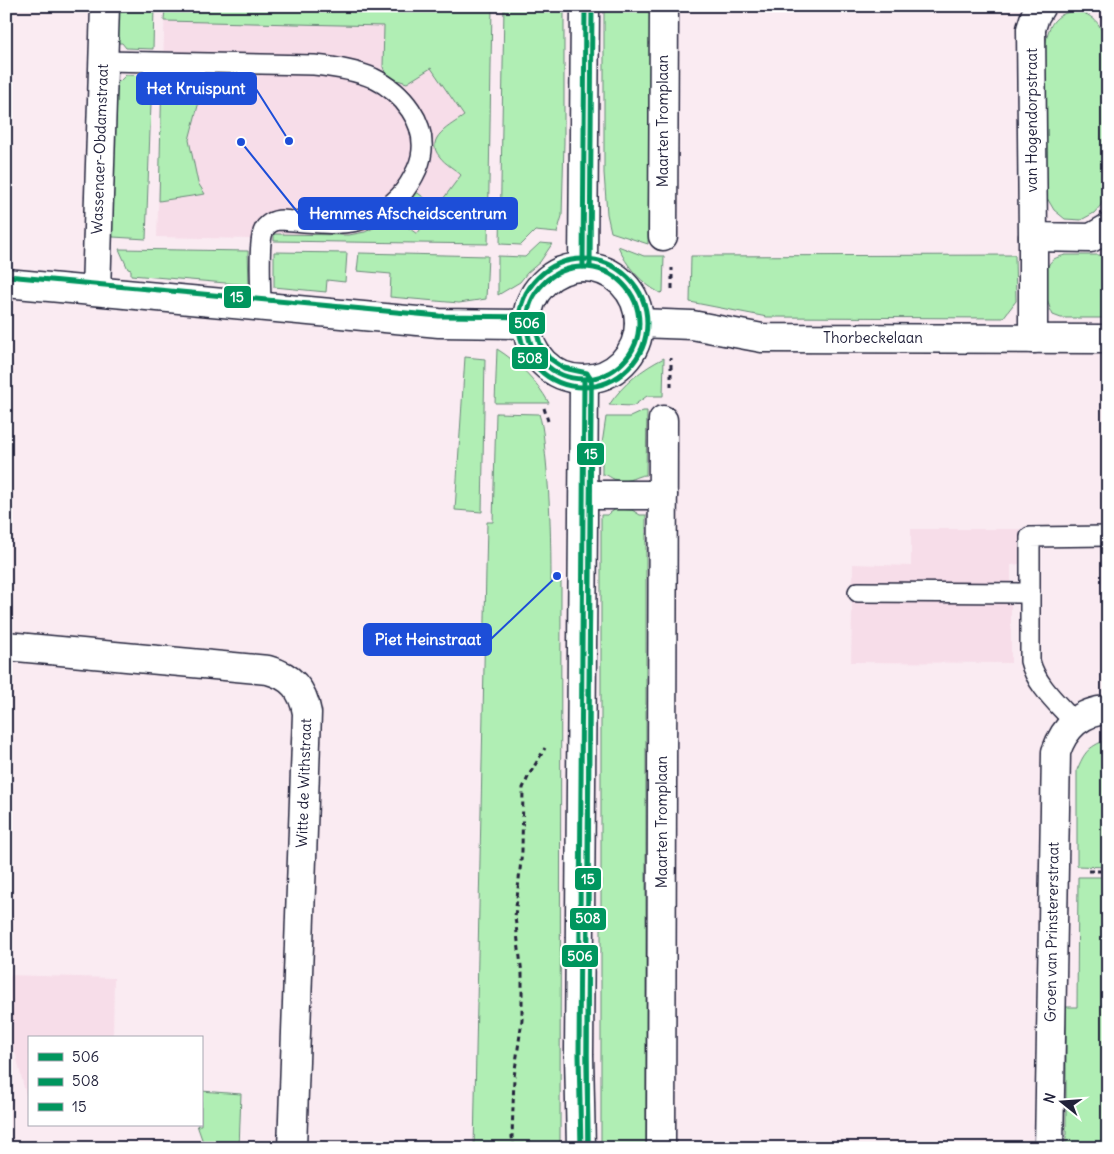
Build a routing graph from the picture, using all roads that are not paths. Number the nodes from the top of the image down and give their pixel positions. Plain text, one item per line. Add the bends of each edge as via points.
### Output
1 (104, 6) edge
2 (585, 6) edge
3 (664, 6) edge
4 (1041, 6) edge
5 (103, 61) junction
6 (1108, 228) edge
7 (663, 236) dead end
8 (1033, 237) junction
9 (584, 267) junction
10 (6, 283) edge
11 (96, 291) junction
12 (261, 306) junction
13 (639, 323) junction
14 (526, 324) junction
15 (1033, 339) junction
16 (1108, 339) edge
17 (584, 380) junction
18 (663, 420) dead end
19 (584, 495) junction
20 (663, 495) junction
21 (1108, 536) edge
22 (858, 592) dead end
23 (1030, 592) junction
24 (6, 646) edge
25 (1108, 710) edge
26 (1074, 722) junction
27 (292, 1148) edge
28 (581, 1148) edge
29 (661, 1148) edge
30 (1049, 1148) edge

1 - 5 street, Wassenaer-Obdamstraat
2 - 9 street
3 - 7 street, Maarten Tromplaan
4 - 8 street, van Hogendorpstraat via 1031,29
5 - 11 street, Wassenaer-Obdamstraat
5 - 12 lane via 336,67 386,85 413,114 420,130 422,156 414,176 395,202 359,221 276,220 266,226 261,246
6 - 8 street via 1091,238
8 - 15 street, van Hogendorpstraat
9 - 13 street via 601,270 628,290 636,306
9 - 14 street via 555,274 543,283 528,309
10 - 11 street
11 - 12 street
12 - 14 street via 439,323
13 - 15 street, Thorbeckelaan via 692,325 762,338
13 - 17 street via 635,344 623,362 606,375
14 - 17 street via 534,353 544,364 556,373
15 - 16 street, Thorbeckelaan
17 - 19 street
18 - 20 street, Maarten Tromplaan
19 - 20 street
19 - 28 street
20 - 29 street, Maarten Tromplaan
21 - 23 lane via 1030,537
22 - 23 lane
23 - 26 lane via 1030,661 1033,672
24 - 27 street, Witte de Withstraat via 268,670 284,675 301,692 306,713
25 - 26 street, Groen van Prinstererstraat via 1092,712
26 - 30 street, Groen van Prinstererstraat via 1060,740 1055,767

